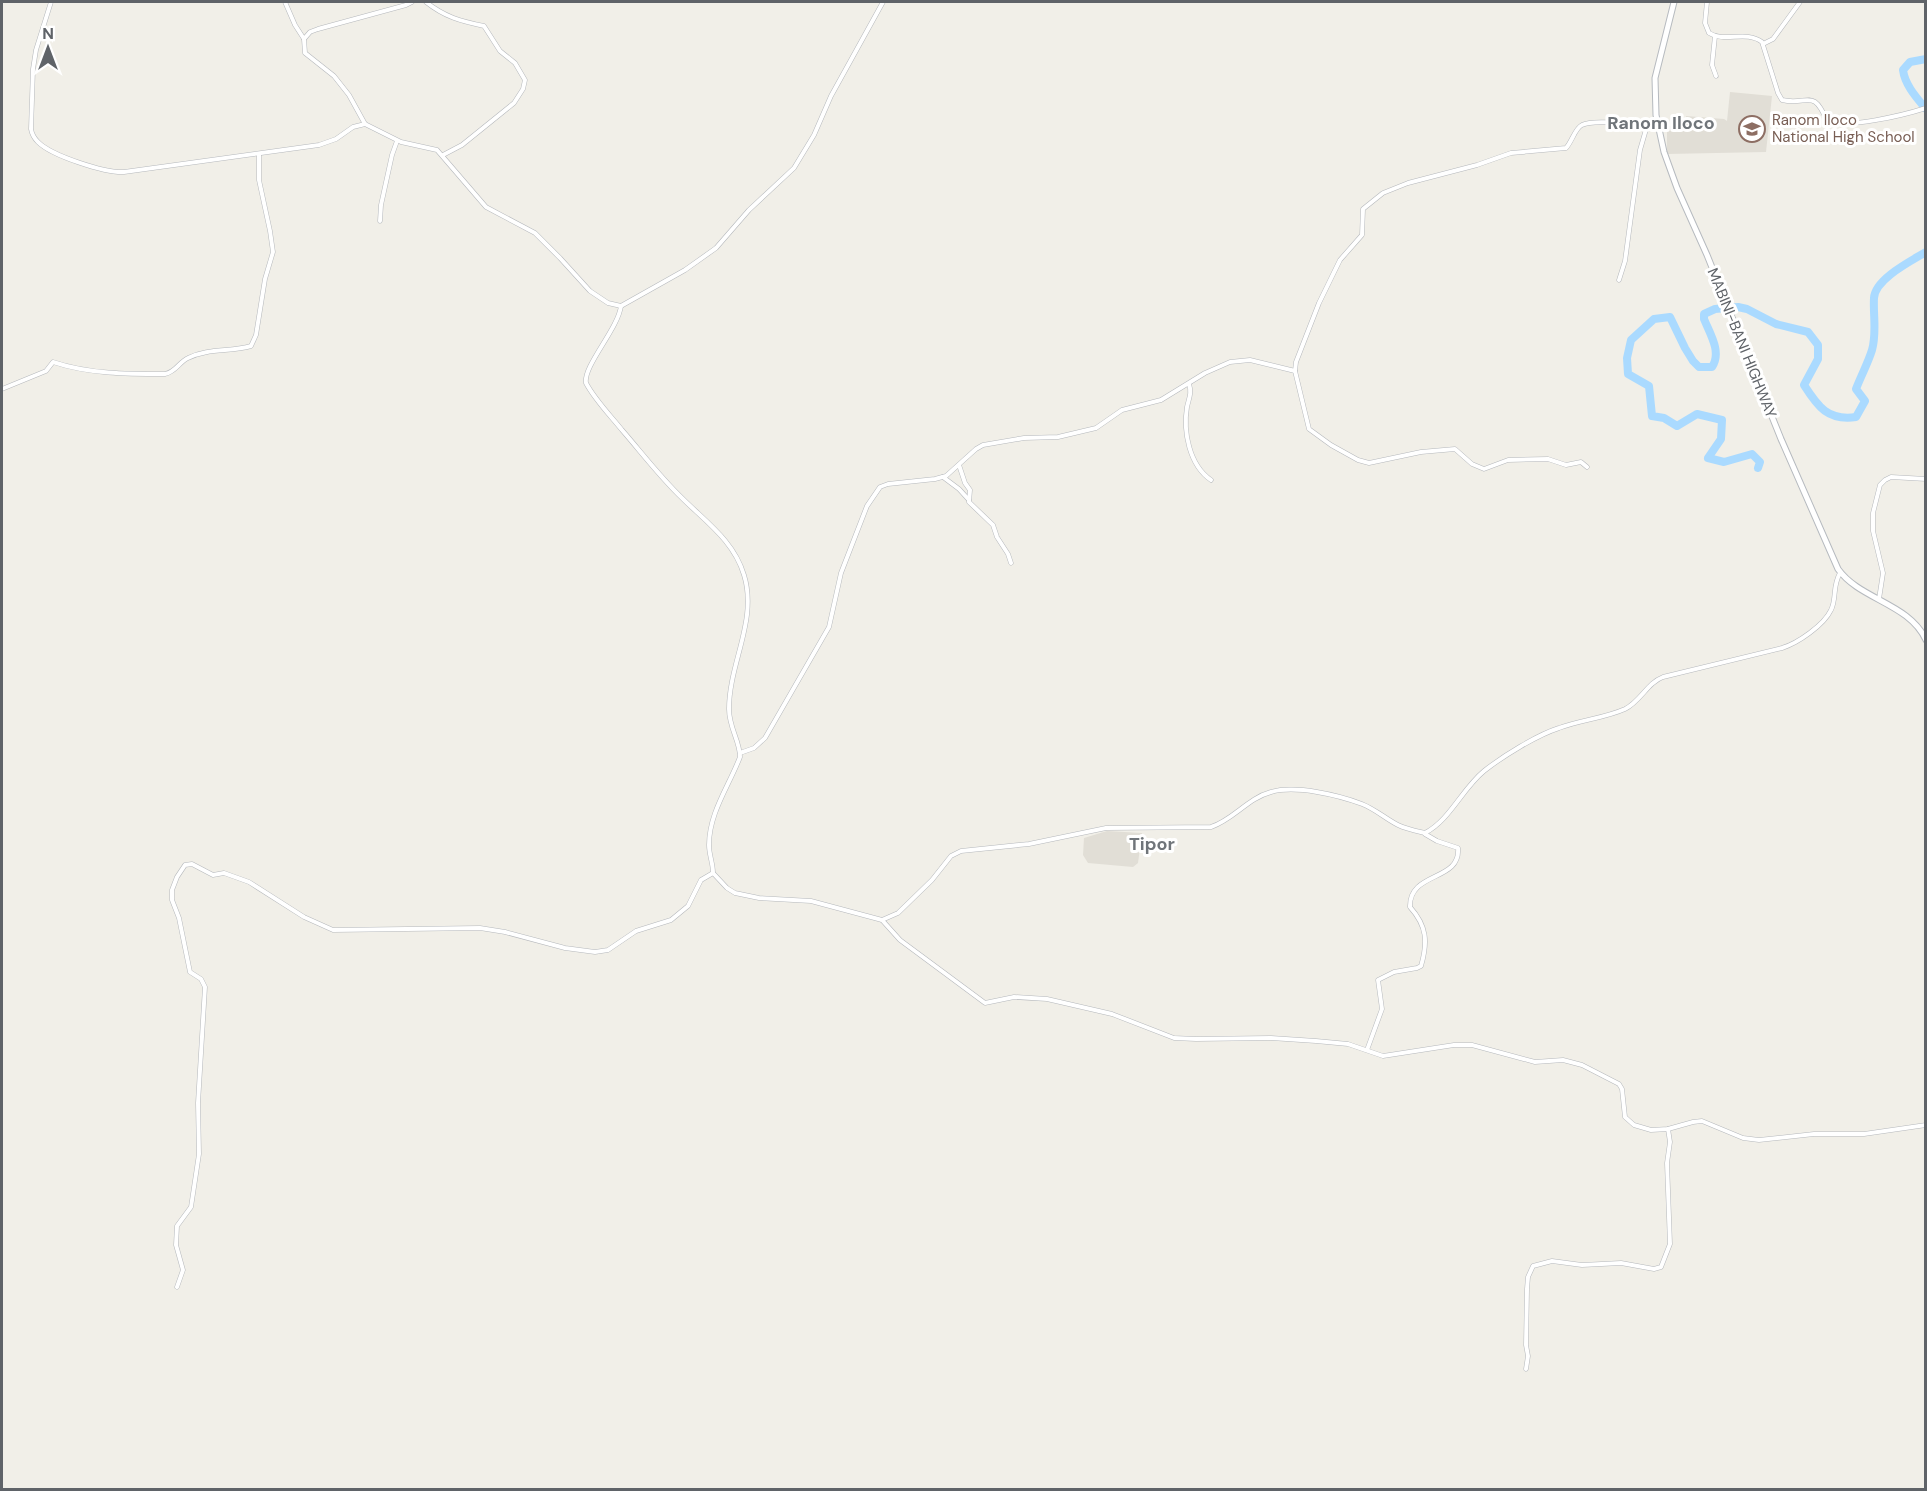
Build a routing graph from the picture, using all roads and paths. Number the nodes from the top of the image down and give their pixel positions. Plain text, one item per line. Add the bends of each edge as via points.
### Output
1 (51, 2) edge
2 (285, 2) edge
3 (412, 2) edge
4 (426, 2) edge
5 (883, 2) edge
6 (1674, 2) edge
7 (1707, 2) edge
8 (1800, 2) edge
9 (1714, 36) junction
10 (304, 39) junction
11 (1763, 44) junction
12 (1716, 76) dead end
13 (1926, 108) edge
14 (365, 124) junction
15 (1647, 126) junction
16 (1657, 126) junction
17 (397, 141) junction
18 (259, 155) junction
19 (442, 155) junction
20 (380, 221) dead end
21 (1619, 280) dead end
22 (621, 306) junction
23 (1294, 371) junction
24 (1189, 384) junction
25 (2, 390) edge
26 (959, 465) junction
27 (1587, 467) dead end
28 (942, 477) junction
29 (1926, 478) edge
30 (1211, 480) dead end
31 (969, 500) junction
32 (1011, 563) dead end
33 (1840, 573) junction
34 (1879, 599) junction
35 (1926, 640) edge
36 (740, 753) junction
37 (1425, 833) junction
38 (713, 873) junction
39 (882, 920) junction
40 (1367, 1050) junction
41 (1926, 1125) edge
42 (1668, 1129) junction
43 (177, 1287) dead end
44 (1526, 1369) dead end

1 - 18 street via 33,69 32,129 40,144 99,169 117,172
2 - 10 street
3 - 10 street via 318,29
4 - 19 street via 465,23 484,26 525,80 514,103 462,145
5 - 22 street via 794,168 716,248
6 - 16 main road, MABINI-BANI HIGHWAY via 1655,78
7 - 9 street via 1706,27
8 - 11 street via 1773,39
9 - 11 street via 1753,37
9 - 12 street via 1712,65
10 - 14 street via 305,53 338,81
11 - 13 street via 1779,97 1785,101 1816,102 1828,122 1848,124
14 - 17 street
14 - 18 street via 352,127 325,144
15 - 16 street
15 - 21 street
15 - 23 street via 1583,124 1566,148 1503,155 1383,193 1363,209 1362,235 1340,260 1304,338
16 - 33 main road, MABINI-BANI HIGHWAY via 1677,188
17 - 19 street via 431,148
17 - 20 street
18 - 25 street via 259,180 273,252 251,346 198,354 165,374 114,374 52,362 46,371
19 - 22 street via 486,207 535,233 590,291
22 - 36 street via 585,380 656,471 723,537 744,574 748,606 729,709
23 - 24 street via 1242,360 1220,365
23 - 27 street via 1309,429 1364,462 1455,448 1472,464 1485,468 1503,460 1538,458 1566,465 1581,462
24 - 26 street via 1161,400 1122,410 1096,428 983,446
24 - 30 street via 1189,448
26 - 28 street
26 - 31 street via 970,490
28 - 31 street
28 - 36 street via 888,484 877,490 841,573 824,637 765,738
29 - 34 street via 1891,477 1880,484 1873,513 1883,573
31 - 32 street via 993,525
33 - 34 main road
33 - 37 street via 1831,610 1800,641 1663,677 1625,709 1555,730 1485,770
34 - 35 main road via 1901,612
36 - 38 street via 710,830
37 - 39 street via 1398,825 1362,804 1312,792 1278,790 1211,827 1106,828 1029,844 961,852 951,856 898,913
37 - 40 street via 1458,848 1459,855 1445,872 1419,885 1411,897 1410,907 1420,918 1426,942 1421,966 1378,980 1382,1008
38 - 39 street via 735,893 812,901
38 - 43 street via 701,880 688,906 671,920 636,931 608,950 594,952 491,929 333,930 249,882 185,865 172,890 172,900 190,972 206,987 198,1103 199,1154 191,1207 177,1226 176,1245 183,1270
39 - 40 street via 900,940 985,1003 1014,997 1047,999 1112,1014 1174,1038 1305,1040
40 - 42 street via 1383,1056 1463,1044 1535,1062 1563,1060 1619,1084 1624,1113 1634,1125
41 - 42 street via 1864,1134 1759,1140 1743,1138 1702,1121
42 - 44 street via 1670,1244 1661,1267 1621,1263 1588,1266 1552,1261 1533,1266 1527,1289

